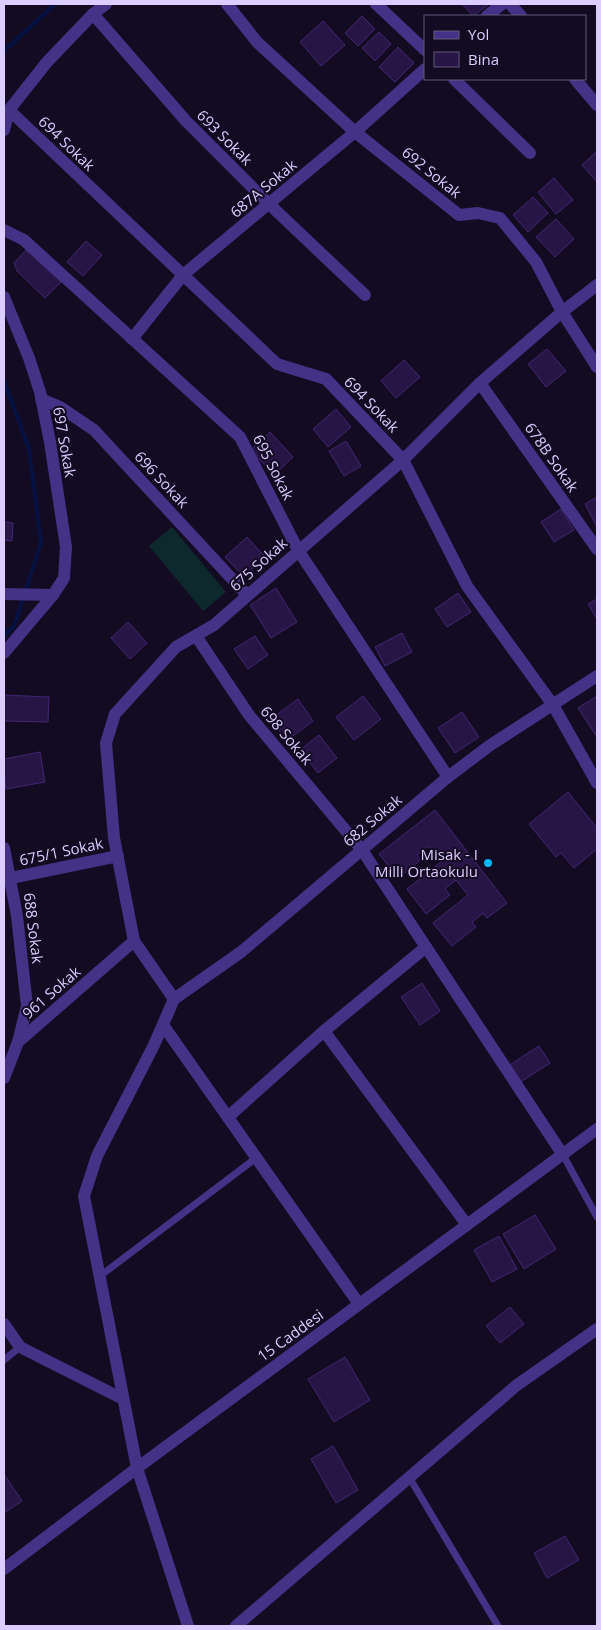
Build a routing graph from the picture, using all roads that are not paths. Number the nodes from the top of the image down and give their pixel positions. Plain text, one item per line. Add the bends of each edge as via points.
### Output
1 (106, 4) edge
2 (226, 4) edge
3 (376, 4) edge
4 (502, 4) edge
5 (510, 4) edge
6 (93, 14) junction
7 (488, 15) edge
8 (520, 15) edge
9 (424, 49) edge
10 (424, 70) edge
11 (455, 80) edge
12 (576, 80) edge
13 (597, 105) edge
14 (9, 110) junction
15 (4, 130) edge
16 (355, 132) junction
17 (530, 153) dead end
18 (269, 204) junction
19 (4, 230) edge
20 (183, 275) junction
21 (597, 285) edge
22 (365, 295) dead end
23 (4, 298) edge
24 (562, 312) junction
25 (132, 340) junction
26 (597, 367) edge
27 (480, 383) junction
28 (41, 399) junction
29 (403, 460) junction
30 (593, 534) edge
31 (298, 550) junction
32 (597, 550) edge
33 (10, 594) edge
34 (52, 595) junction
35 (247, 596) junction
36 (196, 636) junction
37 (4, 653) edge
38 (597, 676) edge
39 (554, 705) junction
40 (448, 777) junction
41 (597, 783) edge
42 (4, 848) edge
43 (362, 850) junction
44 (118, 856) junction
45 (11, 878) junction
46 (134, 941) junction
47 (426, 947) junction
48 (174, 998) junction
49 (163, 1025) junction
50 (324, 1031) junction
51 (18, 1042) junction
52 (4, 1078) edge
53 (228, 1117) junction
54 (597, 1130) edge
55 (563, 1155) junction
56 (256, 1158) junction
57 (597, 1217) edge
58 (467, 1225) junction
59 (100, 1276) junction
60 (360, 1304) junction
61 (4, 1324) edge
62 (597, 1328) edge
63 (20, 1346) junction
64 (4, 1360) edge
65 (123, 1399) junction
66 (137, 1468) junction
67 (409, 1477) junction
68 (4, 1569) edge
69 (188, 1626) edge
70 (236, 1626) edge
71 (498, 1626) edge

1 - 6 street
2 - 16 street, 692 Sokak via 257,42
3 - 9 street
4 - 7 street
5 - 8 street
6 - 14 street via 47,62
6 - 18 street, 693 Sokak via 186,122
10 - 16 street, 687A Sokak
11 - 17 street
12 - 13 street
14 - 15 street
14 - 20 street, 694 Sokak
16 - 18 street, 687A Sokak
16 - 24 street, 692 Sokak via 459,215 478,213 500,218 536,262
18 - 20 street, 687A Sokak
18 - 22 street, 693 Sokak
19 - 25 street, 695 Sokak via 24,240
20 - 25 street, 687A Sokak
20 - 29 street, 694 Sokak via 277,364 326,379
21 - 24 street, 675 Sokak
23 - 28 street, 697 Sokak via 29,358
24 - 26 street, 692 Sokak
24 - 27 street, 675 Sokak
25 - 31 street, 695 Sokak via 240,437
27 - 29 street, 675 Sokak
27 - 30 street, 678B Sokak
28 - 34 street, 697 Sokak via 66,547 64,578
28 - 35 street, 696 Sokak via 60,407 94,430
29 - 31 street, 675 Sokak
29 - 39 street, 694 Sokak via 466,586
30 - 32 street, 678B Sokak
31 - 35 street, 675 Sokak
31 - 40 street, 695 Sokak
33 - 34 street
34 - 37 street
35 - 36 street, 675 Sokak
36 - 43 street, 698 Sokak via 249,715
36 - 44 street, 675 Sokak via 176,647 115,714 106,743
38 - 39 street, 682 Sokak
39 - 40 street, 682 Sokak via 489,746
39 - 41 street, 694 Sokak
40 - 43 street, 682 Sokak
42 - 45 street, 688 Sokak
43 - 47 street, 698 Sokak
43 - 48 street, 682 Sokak via 241,952
44 - 45 street, 675/1 Sokak
44 - 46 street, 675 Sokak
45 - 51 street, 688 Sokak via 27,1006
46 - 48 street
46 - 51 street, 961 Sokak
47 - 50 street
47 - 55 street, 698 Sokak
48 - 49 street
49 - 53 street
49 - 59 street via 97,1156 84,1196
50 - 53 street
50 - 58 street
51 - 52 street, 961 Sokak
53 - 56 street
54 - 55 street, 15 Caddesi
55 - 57 lane
55 - 58 street, 15 Caddesi
56 - 59 lane
56 - 60 street
58 - 60 street, 15 Caddesi
59 - 65 street
60 - 66 street, 15 Caddesi
61 - 63 street
62 - 67 street via 517,1385
63 - 64 lane
63 - 65 street
65 - 66 street
66 - 68 street, 15 Caddesi
66 - 69 street
67 - 70 street
67 - 71 lane

